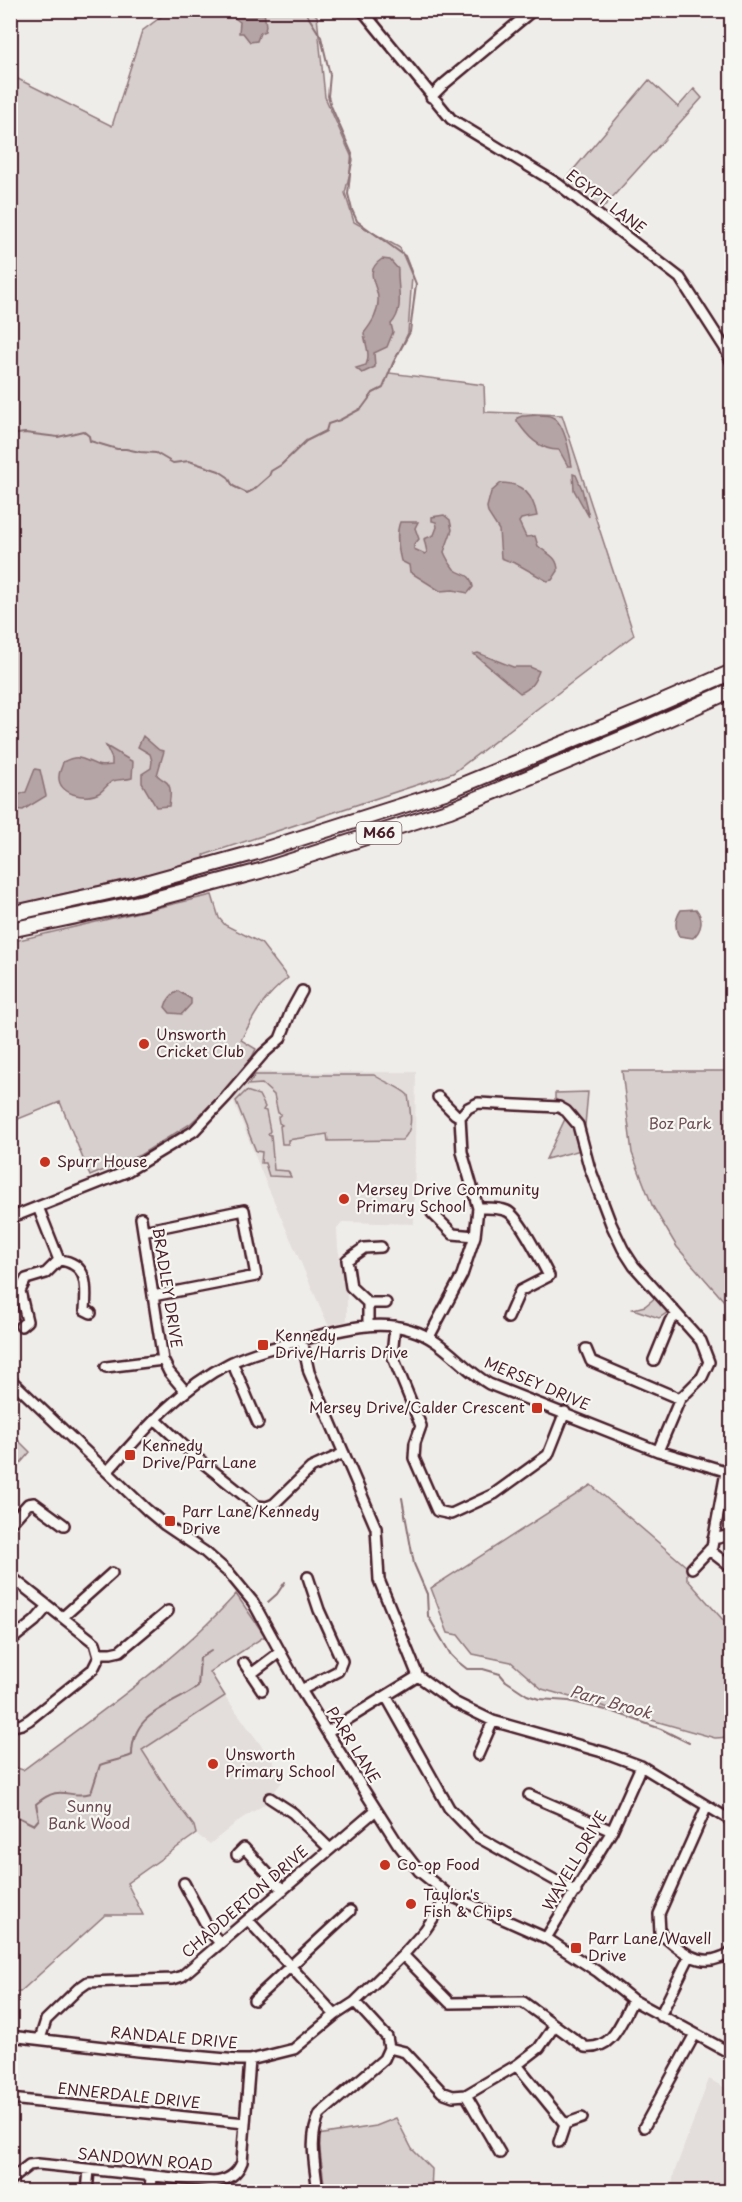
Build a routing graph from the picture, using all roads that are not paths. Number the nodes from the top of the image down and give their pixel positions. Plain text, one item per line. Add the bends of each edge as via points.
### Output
1 (362, 10) edge
2 (532, 10) edge
3 (431, 97) junction
4 (732, 363) edge
5 (732, 671) edge
6 (732, 690) edge
7 (10, 914) edge
8 (10, 930) edge
9 (303, 991) dead end
10 (438, 1097) dead end
11 (460, 1117) junction
12 (38, 1207) junction
13 (478, 1208) junction
14 (432, 1213) dead end
15 (10, 1218) edge
16 (141, 1218) dead end
17 (143, 1231) junction
18 (475, 1236) junction
19 (381, 1247) dead end
20 (59, 1260) junction
21 (153, 1296) junction
22 (386, 1302) dead end
23 (368, 1303) junction
24 (92, 1313) dead end
25 (677, 1315) junction
26 (508, 1318) dead end
27 (21, 1326) dead end
28 (368, 1326) junction
29 (395, 1326) junction
30 (429, 1337) junction
31 (302, 1340) junction
32 (586, 1349) dead end
33 (163, 1360) junction
34 (654, 1360) dead end
35 (232, 1362) junction
36 (110, 1369) dead end
37 (10, 1379) edge
38 (185, 1391) junction
39 (680, 1399) junction
40 (565, 1412) junction
41 (155, 1419) junction
42 (258, 1423) dead end
43 (658, 1451) junction
44 (344, 1453) junction
45 (108, 1471) junction
46 (729, 1473) edge
47 (10, 1524) edge
48 (64, 1525) dead end
49 (732, 1535) edge
50 (713, 1539) junction
51 (709, 1550) junction
52 (732, 1562) edge
53 (692, 1568) dead end
54 (112, 1573) dead end
55 (10, 1576) edge
56 (308, 1578) dead end
57 (48, 1606) junction
58 (168, 1611) dead end
59 (64, 1616) junction
60 (10, 1641) edge
61 (280, 1652) junction
62 (99, 1653) junction
63 (244, 1663) dead end
64 (251, 1674) junction
65 (417, 1676) junction
66 (262, 1690) dead end
67 (301, 1690) junction
68 (386, 1696) junction
69 (493, 1721) junction
70 (10, 1727) edge
71 (327, 1732) junction
72 (478, 1755) dead end
73 (641, 1766) junction
74 (529, 1795) dead end
75 (270, 1797) dead end
76 (707, 1806) junction
77 (376, 1810) junction
78 (732, 1821) edge
79 (612, 1831) junction
80 (330, 1849) junction
81 (237, 1855) dead end
82 (184, 1883) dead end
83 (283, 1890) junction
84 (576, 1892) junction
85 (449, 1895) junction
86 (350, 1911) dead end
87 (248, 1920) junction
88 (546, 1938) junction
89 (220, 1943) junction
90 (732, 1950) edge
91 (403, 1955) junction
92 (688, 1957) junction
93 (290, 1966) junction
94 (254, 2000) dead end
95 (633, 2000) junction
96 (355, 2001) junction
97 (335, 2015) junction
98 (660, 2016) junction
99 (555, 2025) junction
100 (695, 2034) junction
101 (10, 2036) edge
102 (40, 2039) junction
103 (389, 2048) junction
104 (732, 2054) edge
105 (249, 2060) junction
106 (517, 2065) junction
107 (466, 2095) junction
108 (10, 2099) edge
109 (582, 2118) dead end
110 (245, 2123) junction
111 (565, 2124) junction
112 (644, 2127) dead end
113 (559, 2142) dead end
114 (500, 2152) dead end
115 (89, 2170) junction
116 (151, 2176) junction
117 (10, 2180) edge
118 (87, 2192) edge
119 (150, 2192) edge
120 (318, 2192) edge

1 - 3 street, EGYPT LANE
2 - 3 street
3 - 4 street, EGYPT LANE via 451,119 558,184 680,278
5 - 7 highway, M66 via 445,792 257,852 131,887
6 - 8 highway, M66 via 450,810 260,871 143,902
9 - 12 street via 280,1039 194,1131 126,1172
10 - 11 street
11 - 13 street via 462,1152
11 - 25 street via 478,1103 553,1106 567,1112 578,1125 589,1167 623,1248
12 - 15 street
12 - 20 street
13 - 18 street
13 - 26 street via 508,1211 549,1276 520,1291
14 - 18 street via 453,1234
16 - 17 street, BRADLEY DRIVE
17 - 21 street, BRADLEY DRIVE
17 - 21 street via 244,1210 256,1276
18 - 30 street via 462,1275
19 - 23 street via 364,1248 346,1260 351,1287
20 - 24 street via 72,1261 79,1267 86,1287 85,1310
20 - 27 street via 46,1273 26,1279 20,1291 27,1321
21 - 33 street, BRADLEY DRIVE
22 - 23 street
23 - 28 street
25 - 34 street via 670,1321
25 - 39 street via 701,1341 708,1362 702,1377
28 - 29 street, MERSEY DRIVE
28 - 31 street, MERSEY DRIVE
29 - 30 street, MERSEY DRIVE
29 - 40 street via 392,1355 421,1426 414,1443 414,1458 437,1511 451,1514 494,1494 548,1455
30 - 40 street, MERSEY DRIVE via 481,1379
31 - 35 street, MERSEY DRIVE
31 - 44 street via 309,1372
32 - 39 street via 591,1361
33 - 36 street
33 - 38 street, BRADLEY DRIVE
35 - 38 street, MERSEY DRIVE
35 - 42 street
37 - 45 street, PARR LANE
38 - 41 street, MERSEY DRIVE
39 - 43 street
40 - 43 street, MERSEY DRIVE
41 - 44 street via 205,1465 262,1507 274,1504 311,1468
41 - 45 street, MERSEY DRIVE
43 - 46 street, MERSEY DRIVE
44 - 65 street via 376,1528 379,1580
45 - 61 street, PARR LANE via 165,1525 230,1574 253,1602
46 - 50 street
47 - 48 street via 28,1504 34,1503
49 - 50 street
50 - 51 street
51 - 52 street via 727,1564
51 - 53 street
54 - 59 street
55 - 57 street
56 - 67 street via 342,1664 338,1671
57 - 59 street
57 - 60 street
58 - 62 street via 120,1651
59 - 62 street via 95,1643
61 - 64 street
61 - 67 street, PARR LANE
62 - 70 street via 93,1669 29,1720
63 - 64 street
64 - 66 street
65 - 68 street
65 - 69 street via 454,1702
67 - 71 street, PARR LANE
68 - 71 street
68 - 84 street via 449,1808 476,1836
69 - 72 street
69 - 73 street
71 - 77 street, PARR LANE
73 - 76 street
73 - 79 street, WAVELL DRIVE
74 - 79 street
75 - 80 street
76 - 78 street
76 - 92 street via 659,1914 660,1933
77 - 80 street, CHADDERTON DRIVE
77 - 85 street, PARR LANE via 419,1871
79 - 84 street, WAVELL DRIVE
80 - 83 street, CHADDERTON DRIVE
81 - 83 street via 244,1848
82 - 89 street via 208,1930
83 - 87 street, CHADDERTON DRIVE
84 - 88 street, WAVELL DRIVE
85 - 88 street, PARR LANE
85 - 91 street, RANDALE DRIVE
86 - 93 street
87 - 89 street, CHADDERTON DRIVE
87 - 93 street
88 - 95 street, PARR LANE
89 - 102 street, CHADDERTON DRIVE via 179,1978 88,1982 46,2020
90 - 92 street via 710,1962
91 - 96 street, RANDALE DRIVE
91 - 99 street via 450,2003 524,2002
92 - 98 street
93 - 94 street
93 - 97 street
95 - 98 street, PARR LANE
95 - 99 street via 613,2036 600,2046 585,2047
96 - 97 street, RANDALE DRIVE
96 - 103 street via 387,2037
97 - 105 street, RANDALE DRIVE via 294,2049
98 - 100 street, PARR LANE
99 - 106 street via 538,2048
100 - 104 street, PARR LANE
100 - 112 street
101 - 102 street, RANDALE DRIVE
102 - 105 street, RANDALE DRIVE
103 - 107 street via 405,2052 442,2091 453,2096
103 - 120 street via 384,2059 320,2114 314,2126
105 - 110 street, SANDOWN ROAD
106 - 107 street
106 - 111 street
107 - 114 street
108 - 110 street, ENNERDALE DRIVE
109 - 111 street
110 - 116 street, SANDOWN ROAD via 242,2162 231,2176 213,2182
111 - 113 street
115 - 116 street, SANDOWN ROAD
115 - 117 street, SANDOWN ROAD via 33,2164
115 - 118 street
116 - 119 street

